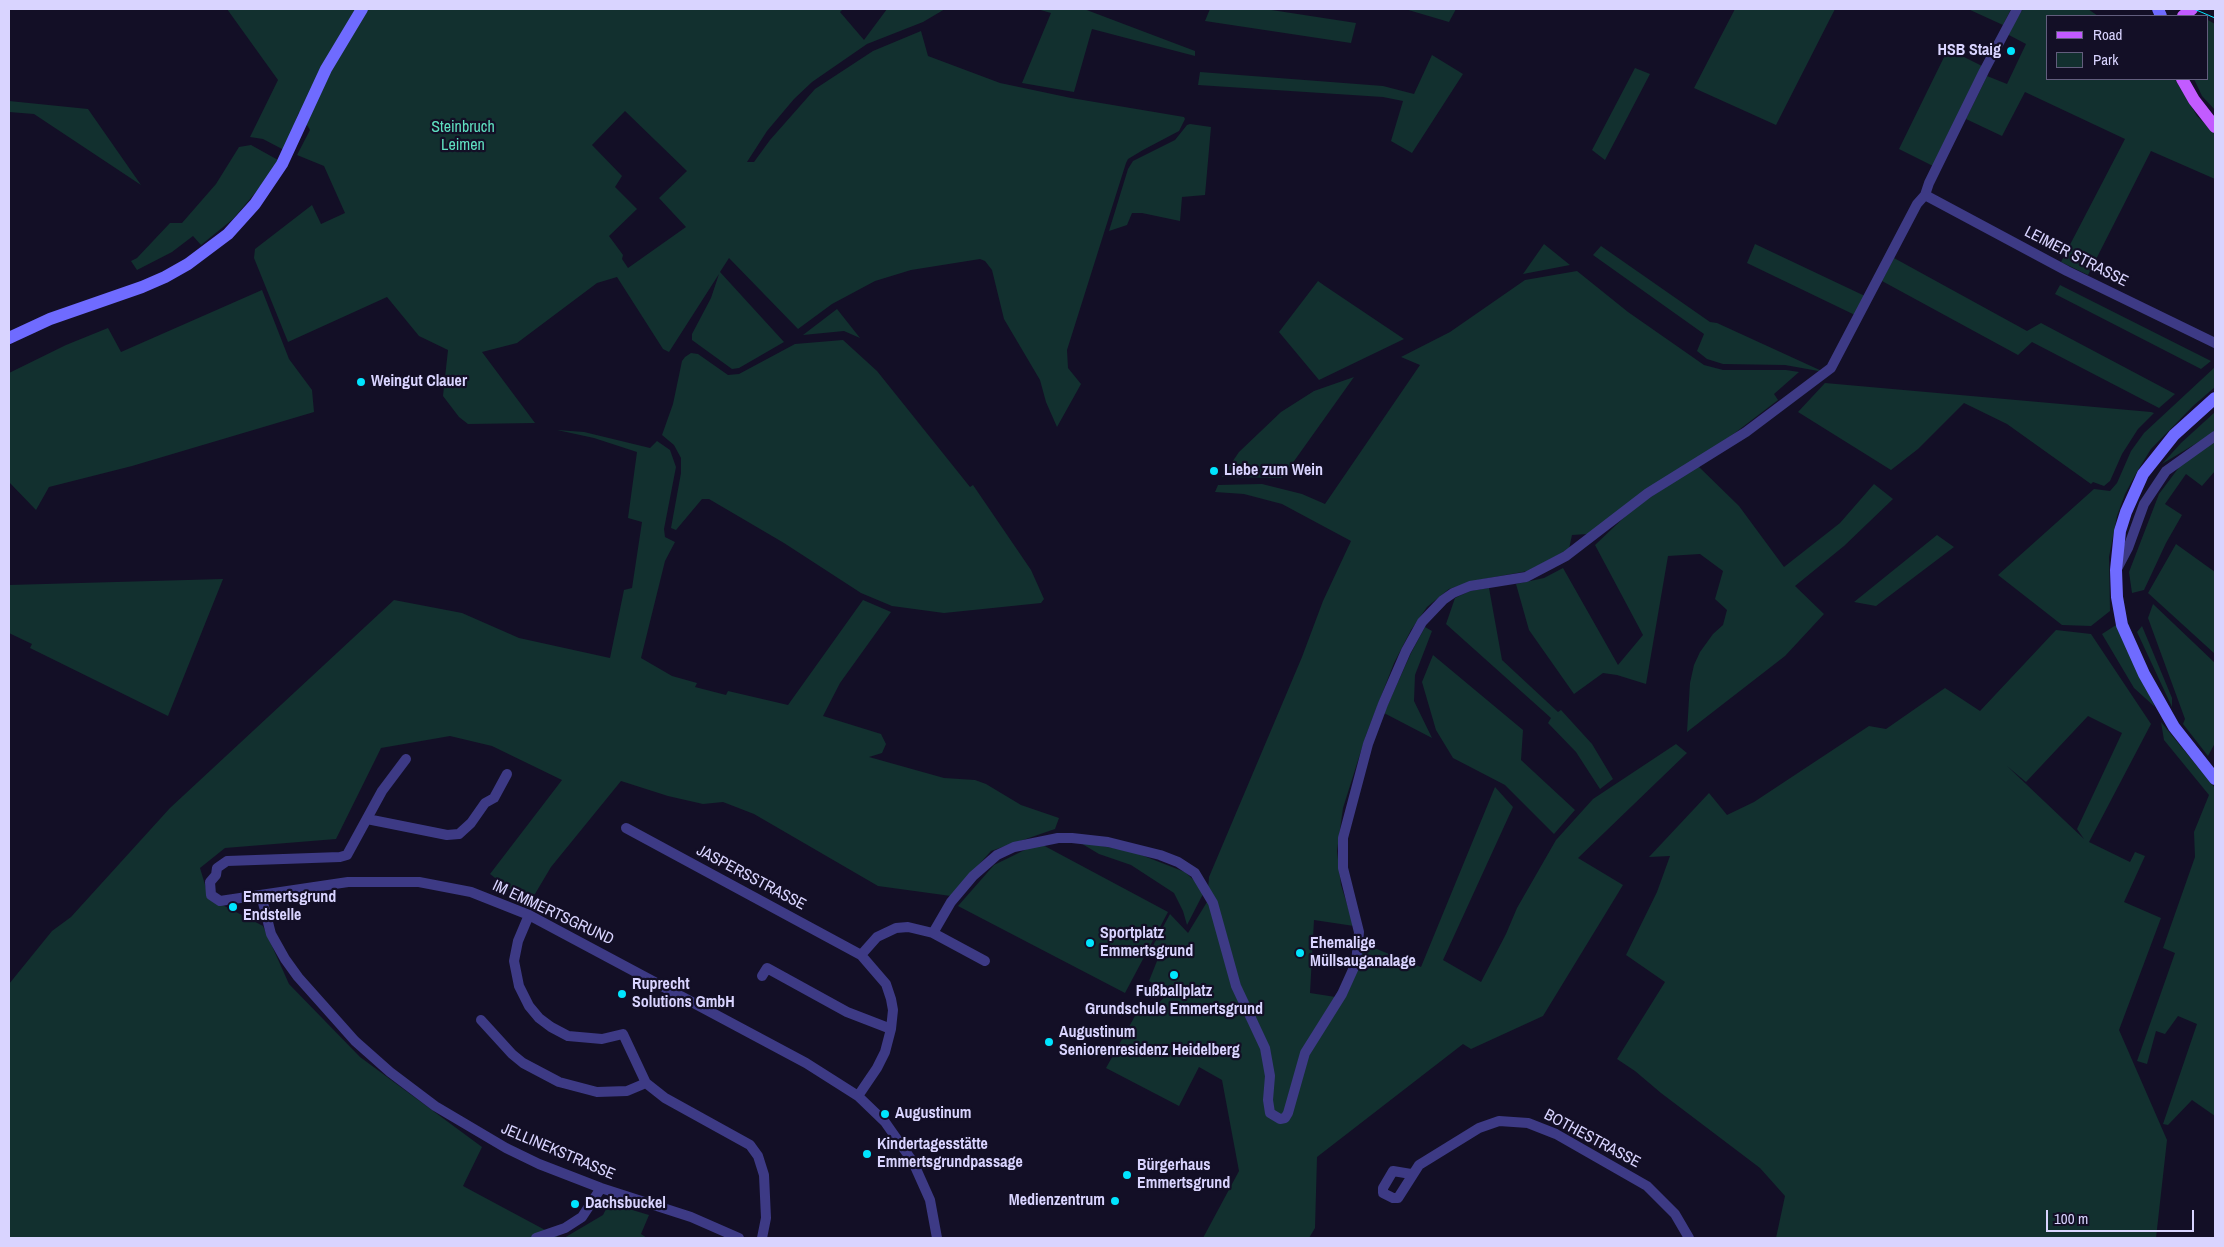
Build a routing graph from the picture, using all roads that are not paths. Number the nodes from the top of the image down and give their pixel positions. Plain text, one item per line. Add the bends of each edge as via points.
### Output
1 (362, 9) edge
2 (2017, 9) edge
3 (2183, 80) edge
4 (2215, 127) edge
5 (1925, 195) junction
6 (9, 338) edge
7 (2215, 343) edge
8 (2215, 398) edge
9 (2215, 436) edge
10 (2116, 570) junction
11 (406, 759) dead end
12 (507, 774) dead end
13 (2215, 779) edge
14 (367, 818) junction
15 (626, 828) dead end
16 (262, 895) junction
17 (530, 915) junction
18 (933, 933) junction
19 (861, 955) junction
20 (985, 961) dead end
21 (762, 976) dead end
22 (481, 1020) dead end
23 (891, 1028) junction
24 (646, 1082) junction
25 (858, 1096) junction
26 (1411, 1174) dead end
27 (602, 1188) junction
28 (536, 1238) edge
29 (739, 1238) edge
30 (762, 1238) edge
31 (937, 1238) edge
32 (1689, 1238) edge

1 - 6 main road via 336,50 274,178 256,204 223,238 165,277 50,319
2 - 5 street
3 - 4 main road
5 - 7 street, LEIMER STRASSE via 2067,271
5 - 18 street via 1917,204 1838,359 1824,376 1746,432 1641,497 1566,556 1526,577 1470,586 1453,593 1422,622 1406,651 1368,744 1343,838 1343,868 1359,932 1356,963 1342,994 1305,1053 1284,1118 1274,1117 1268,1107 1270,1076 1265,1048 1236,986 1213,903 1195,873 1178,862 1108,842 1072,838 1014,847 996,855 973,876
8 - 10 main road via 2174,435 2143,474 2122,525
9 - 10 street via 2176,462 2161,477 2144,504
10 - 13 main road via 2122,625 2144,674 2164,711
11 - 14 street, IM EMMERTSGRUND
12 - 14 street via 494,798 485,803 471,824 459,834 447,835
14 - 16 street, IM EMMERTSGRUND via 344,857 227,861 217,868 210,882 211,895 220,902
15 - 19 street, JASPERSSTRASSE
16 - 17 street, IM EMMERTSGRUND via 364,881 419,882 471,892
16 - 27 street, JELLINEKSTRASSE via 271,934 285,959 327,1011 379,1062 435,1106 476,1132 538,1164
17 - 24 street via 518,940 514,961 518,986 530,1006 539,1018 568,1036 602,1039 623,1034
17 - 25 street, IM EMMERTSGRUND via 806,1062
18 - 19 street via 908,927 896,928 877,937
18 - 20 street
19 - 23 street, JASPERSSTRASSE via 886,984 892,998
21 - 23 street via 767,968 842,1010
22 - 24 street via 512,1054 559,1082 597,1092 627,1091
23 - 25 street, JASPERSSTRASSE via 885,1052
24 - 30 street via 665,1098 754,1150 762,1165 766,1189
25 - 31 street, IM EMMERTSGRUND via 885,1122 913,1162 930,1200
26 - 32 street, BOTHESTRASSE via 1419,1165 1479,1128 1499,1121 1528,1122 1648,1186 1675,1214
27 - 28 street via 582,1217 564,1228
27 - 29 street, JELLINEKSTRASSE via 690,1217

